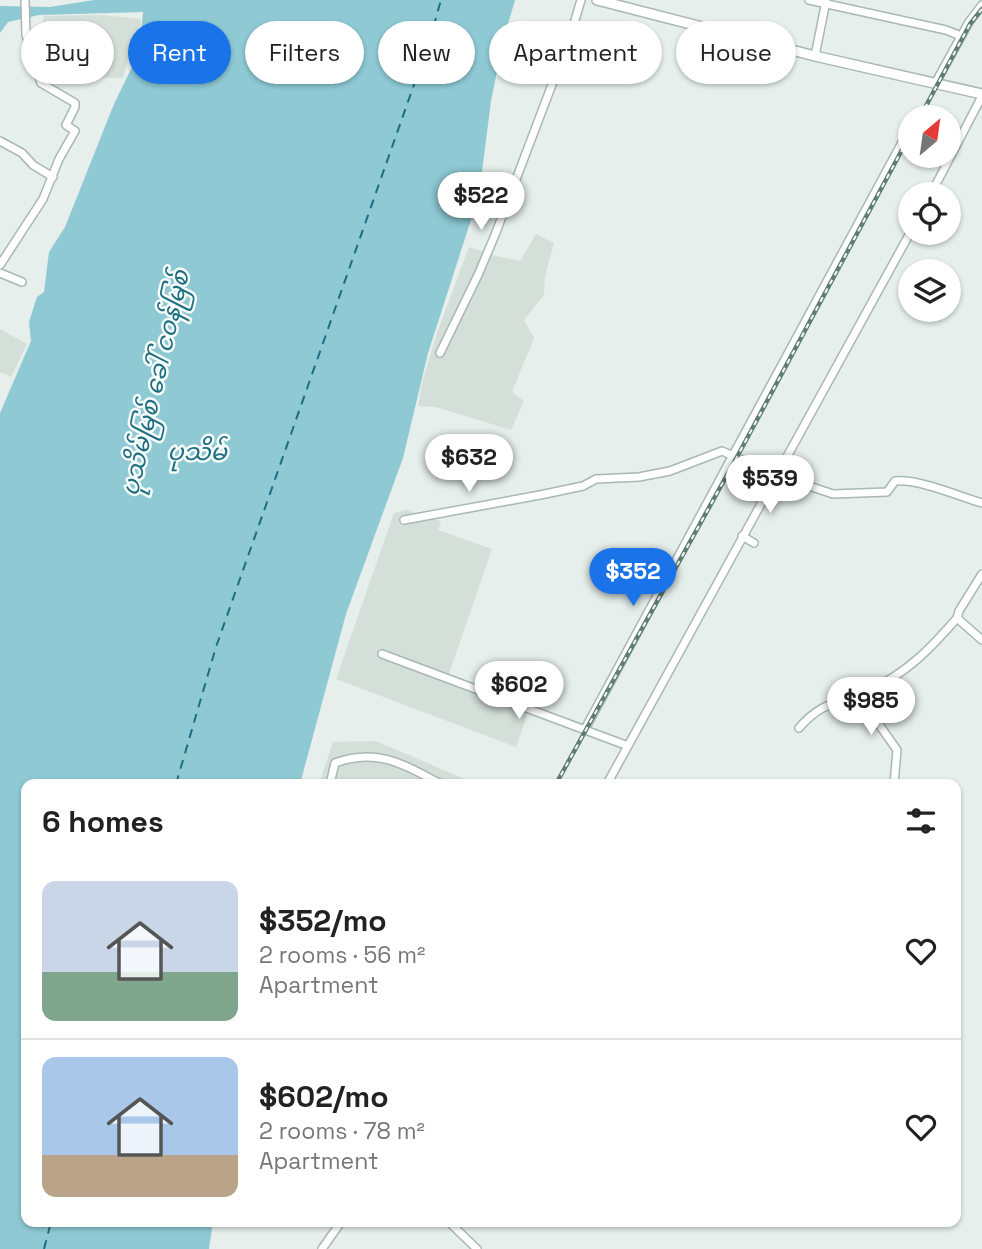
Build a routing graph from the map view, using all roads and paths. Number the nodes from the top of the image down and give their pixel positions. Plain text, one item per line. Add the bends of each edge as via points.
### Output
1 (25, 0) edge
2 (581, 0) edge
3 (597, 0) edge
4 (808, 0) edge
5 (825, 2) edge
6 (982, 5) edge
7 (961, 36) junction
8 (815, 56) junction
9 (936, 82) junction
10 (982, 95) edge
11 (0, 141) edge
12 (898, 151) edge
13 (52, 177) junction
14 (936, 182) edge
15 (903, 245) edge
16 (0, 265) edge
17 (0, 273) edge
18 (22, 282) dead end
19 (440, 352) dead end
20 (734, 456) junction
21 (776, 475) junction
22 (982, 503) edge
23 (404, 520) dead end
24 (742, 536) junction
25 (754, 543) dead end
26 (982, 574) edge
27 (957, 618) junction
28 (982, 640) edge
29 (382, 654) dead end
30 (869, 690) junction
31 (799, 728) dead end
32 (585, 729) junction
33 (628, 747) junction
34 (331, 779) edge
35 (431, 779) edge
36 (610, 779) edge
37 (894, 779) edge
38 (337, 1227) edge
39 (454, 1227) edge
40 (322, 1249) edge
41 (477, 1249) edge

1 - 13 street via 26,35 41,83 75,103 66,125 75,131
2 - 19 street via 495,235
3 - 8 street
4 - 5 street
5 - 7 street
5 - 8 street
6 - 7 street
7 - 9 street
8 - 9 street
9 - 10 street
10 - 14 street
11 - 13 street
12 - 20 street
13 - 16 street
15 - 21 street
17 - 18 street
20 - 21 street
20 - 23 street via 722,451 670,471 596,479 583,486
20 - 32 street
21 - 22 street via 833,494 887,492 900,481
21 - 24 street
24 - 25 street
24 - 33 street
26 - 27 street
27 - 28 street
27 - 30 street via 929,651
29 - 32 street
30 - 31 street via 820,708
30 - 37 street via 873,716 897,750
32 - 33 street
33 - 36 street
34 - 35 street via 335,763 353,756 393,760
38 - 40 street
39 - 41 street

